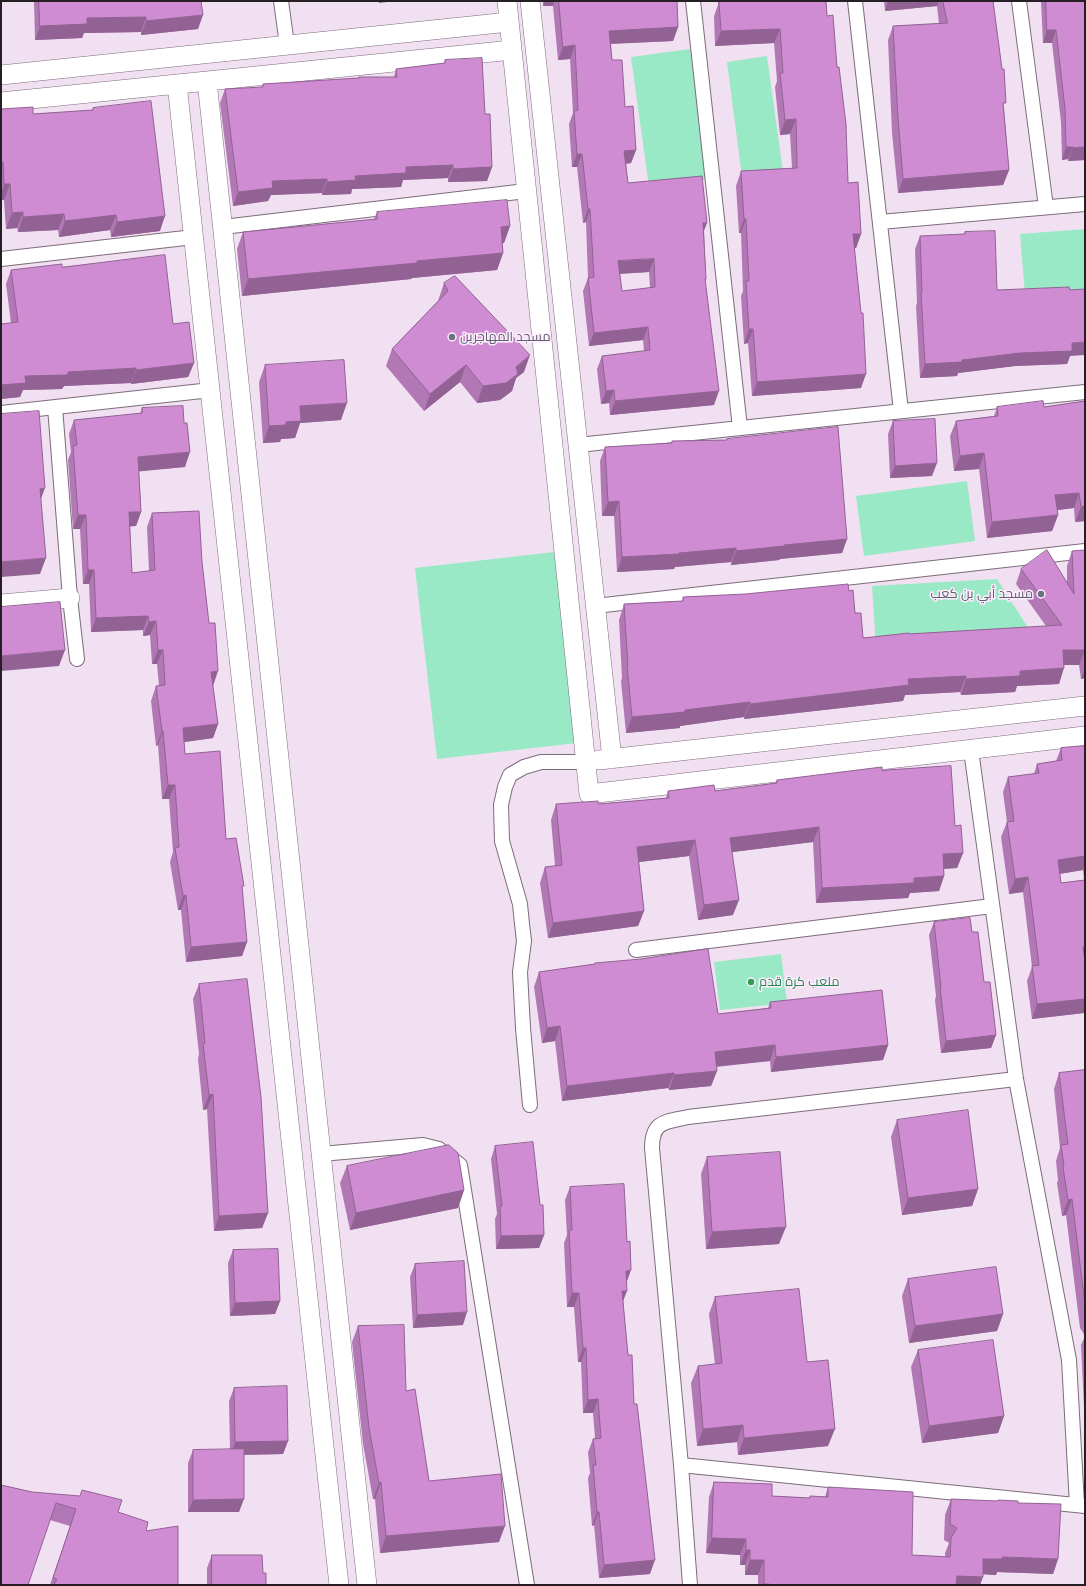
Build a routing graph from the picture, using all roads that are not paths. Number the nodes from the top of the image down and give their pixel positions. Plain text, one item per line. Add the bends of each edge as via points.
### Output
1 (281, 1) edge
2 (507, 1) edge
3 (530, 1) edge
4 (693, 1) edge
5 (855, 1) edge
6 (1019, 1) edge
7 (509, 22) junction
8 (287, 46) junction
9 (512, 50) junction
10 (1, 75) edge
11 (207, 81) junction
12 (177, 84) junction
13 (1, 102) edge
14 (526, 190) junction
15 (1085, 204) edge
16 (1046, 207) junction
17 (880, 222) junction
18 (223, 228) junction
19 (194, 237) junction
20 (1, 259) edge
21 (211, 390) junction
22 (1085, 392) edge
23 (55, 407) junction
24 (901, 411) junction
25 (1, 413) edge
26 (740, 428) junction
27 (578, 445) junction
28 (1085, 551) edge
29 (70, 598) junction
30 (1, 604) edge
31 (595, 606) junction
32 (78, 659) dead end
33 (1085, 706) edge
34 (1085, 736) edge
35 (971, 750) junction
36 (612, 759) junction
37 (586, 762) junction
38 (992, 906) junction
39 (636, 950) dead end
40 (1016, 1079) junction
41 (530, 1105) dead end
42 (321, 1154) junction
43 (682, 1465) junction
44 (1081, 1506) edge
45 (339, 1585) edge
46 (367, 1585) edge
47 (526, 1585) edge
48 (690, 1585) edge

1 - 8 street
2 - 7 street
3 - 27 street
4 - 26 street
5 - 17 street
6 - 16 street
7 - 8 street
7 - 9 street
8 - 10 street
9 - 11 street
9 - 14 street
11 - 12 street
11 - 18 street
12 - 13 street
12 - 19 street
14 - 18 street
14 - 37 street
15 - 16 street
16 - 17 street
17 - 24 street
18 - 42 street
19 - 20 street
19 - 21 street
21 - 23 street
21 - 45 street
22 - 24 street
23 - 25 street
23 - 29 street
24 - 26 street
26 - 27 street
27 - 31 street
28 - 31 street
29 - 30 street
29 - 32 street
31 - 36 street
33 - 36 street
34 - 35 street
35 - 37 street via 589,794
35 - 38 street
36 - 37 street
37 - 41 street via 541,762 524,767 510,775 501,805 502,841 520,904 524,941 520,972
38 - 39 street
38 - 40 street
40 - 43 street via 688,1117 663,1122 654,1130 652,1148
40 - 44 street via 1069,1360
42 - 46 street
42 - 47 street via 423,1145 439,1149 460,1165
43 - 44 street
43 - 48 street

